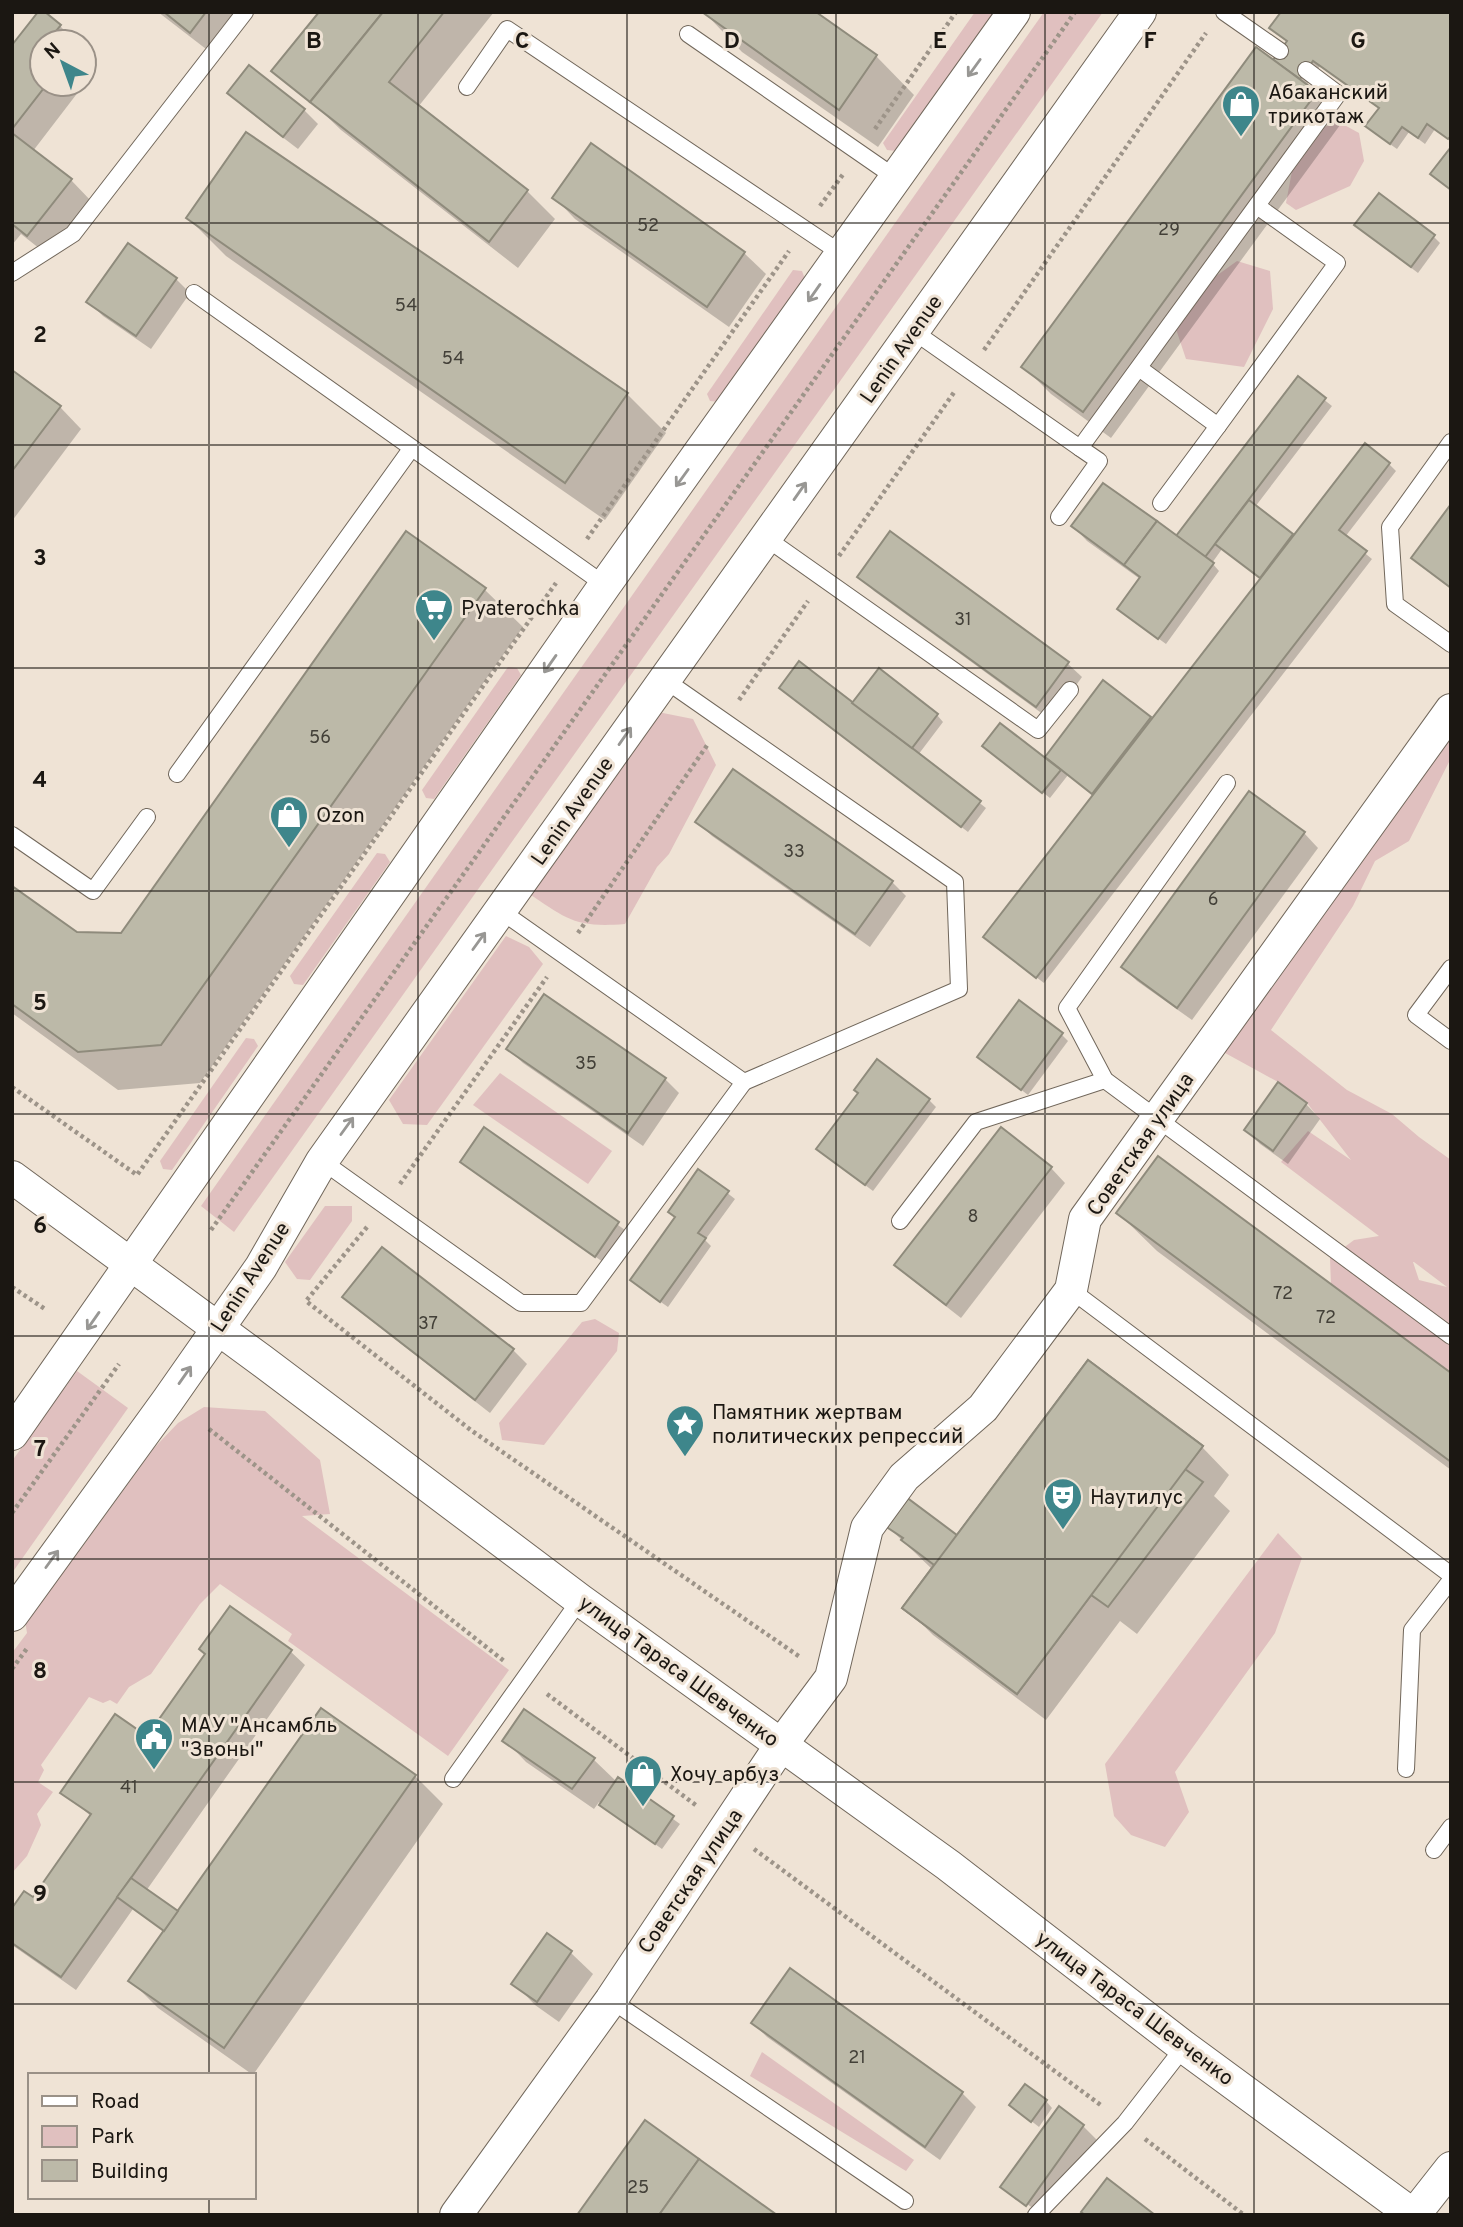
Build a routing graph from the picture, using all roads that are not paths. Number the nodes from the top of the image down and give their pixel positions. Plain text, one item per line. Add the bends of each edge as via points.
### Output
1 (245, 12) edge
2 (1014, 12) edge
3 (1140, 12) edge
4 (1218, 18) edge
5 (688, 34) dead end
6 (1280, 51) dead end
7 (1306, 70) dead end
8 (467, 87) dead end
9 (896, 178) junction
10 (1256, 206) junction
11 (842, 254) junction
12 (12, 273) edge
13 (194, 293) dead end
14 (913, 331) junction
15 (1139, 368) junction
16 (1218, 426) junction
17 (1451, 442) edge
18 (1080, 448) junction
19 (411, 449) junction
20 (1161, 503) dead end
21 (1059, 517) dead end
22 (766, 538) junction
23 (605, 585) junction
24 (1451, 644) edge
25 (665, 680) junction
26 (1070, 690) dead end
27 (1451, 710) edge
28 (177, 774) dead end
29 (1227, 783) dead end
30 (146, 817) dead end
31 (12, 835) edge
32 (500, 911) junction
33 (1451, 968) edge
34 (1451, 1041) edge
35 (1105, 1080) junction
36 (744, 1082) junction
37 (1158, 1119) junction
38 (322, 1161) junction
39 (12, 1177) edge
40 (900, 1221) dead end
41 (132, 1265) junction
42 (1071, 1290) junction
43 (218, 1328) junction
44 (1451, 1336) edge
45 (12, 1434) edge
46 (1451, 1577) edge
47 (580, 1600) junction
48 (12, 1615) edge
49 (781, 1745) junction
50 (1406, 1769) dead end
51 (453, 1779) dead end
52 (1451, 1827) edge
53 (1434, 1850) dead end
54 (611, 2000) junction
55 (1184, 2047) junction
56 (1451, 2168) edge
57 (905, 2201) dead end
58 (456, 2215) edge
59 (1037, 2215) edge
60 (1414, 2215) edge

1 - 12 lane via 73,234
2 -> 9 street
3 - 14 street, Lenin Avenue
4 - 6 lane
5 - 9 lane
7 - 10 lane via 1338,94
8 - 11 lane via 507,29
9 - 11 street
10 - 15 lane
10 - 16 lane via 1336,263
11 -> 23 street
13 - 19 lane
14 - 18 lane
22 -> 14 street, Lenin Avenue
15 - 16 lane
15 - 18 lane
16 - 20 lane
17 - 24 lane via 1390,527 1395,604
18 - 21 lane via 1099,461
19 - 23 lane
19 - 28 lane
22 - 25 street, Lenin Avenue
22 - 26 lane via 1038,730
23 -> 41 street
32 -> 25 street, Lenin Avenue
25 - 36 lane via 956,882 958,989
27 - 37 street, Советская улица
29 - 35 lane via 1067,1008
30 - 31 lane via 93,891
32 - 36 lane
38 -> 32 street, Lenin Avenue
33 - 34 lane via 1416,1015
35 - 37 lane
35 - 40 lane via 976,1122
36 - 38 lane via 581,1303 522,1303
37 - 42 street, Советская улица via 1086,1219
37 - 44 lane
38 - 43 street, Lenin Avenue via 261,1267
39 - 41 street, улица Тараса Шевченко
41 - 43 street, улица Тараса Шевченко
41 -> 45 street
42 - 46 lane
42 - 49 street, Советская улица via 983,1408 904,1477 867,1528 831,1678
43 - 47 street, улица Тараса Шевченко
48 -> 43 street, Lenin Avenue
46 - 50 lane via 1412,1630
47 - 49 street, улица Тараса Шевченко
47 - 51 lane
49 - 54 street, Советская улица
49 - 55 street, улица Тараса Шевченко via 948,1865
52 - 53 lane
54 - 57 lane
54 - 58 street, Советская улица
55 - 59 lane via 1125,2123
55 - 60 street, улица Тараса Шевченко
56 - 60 street

